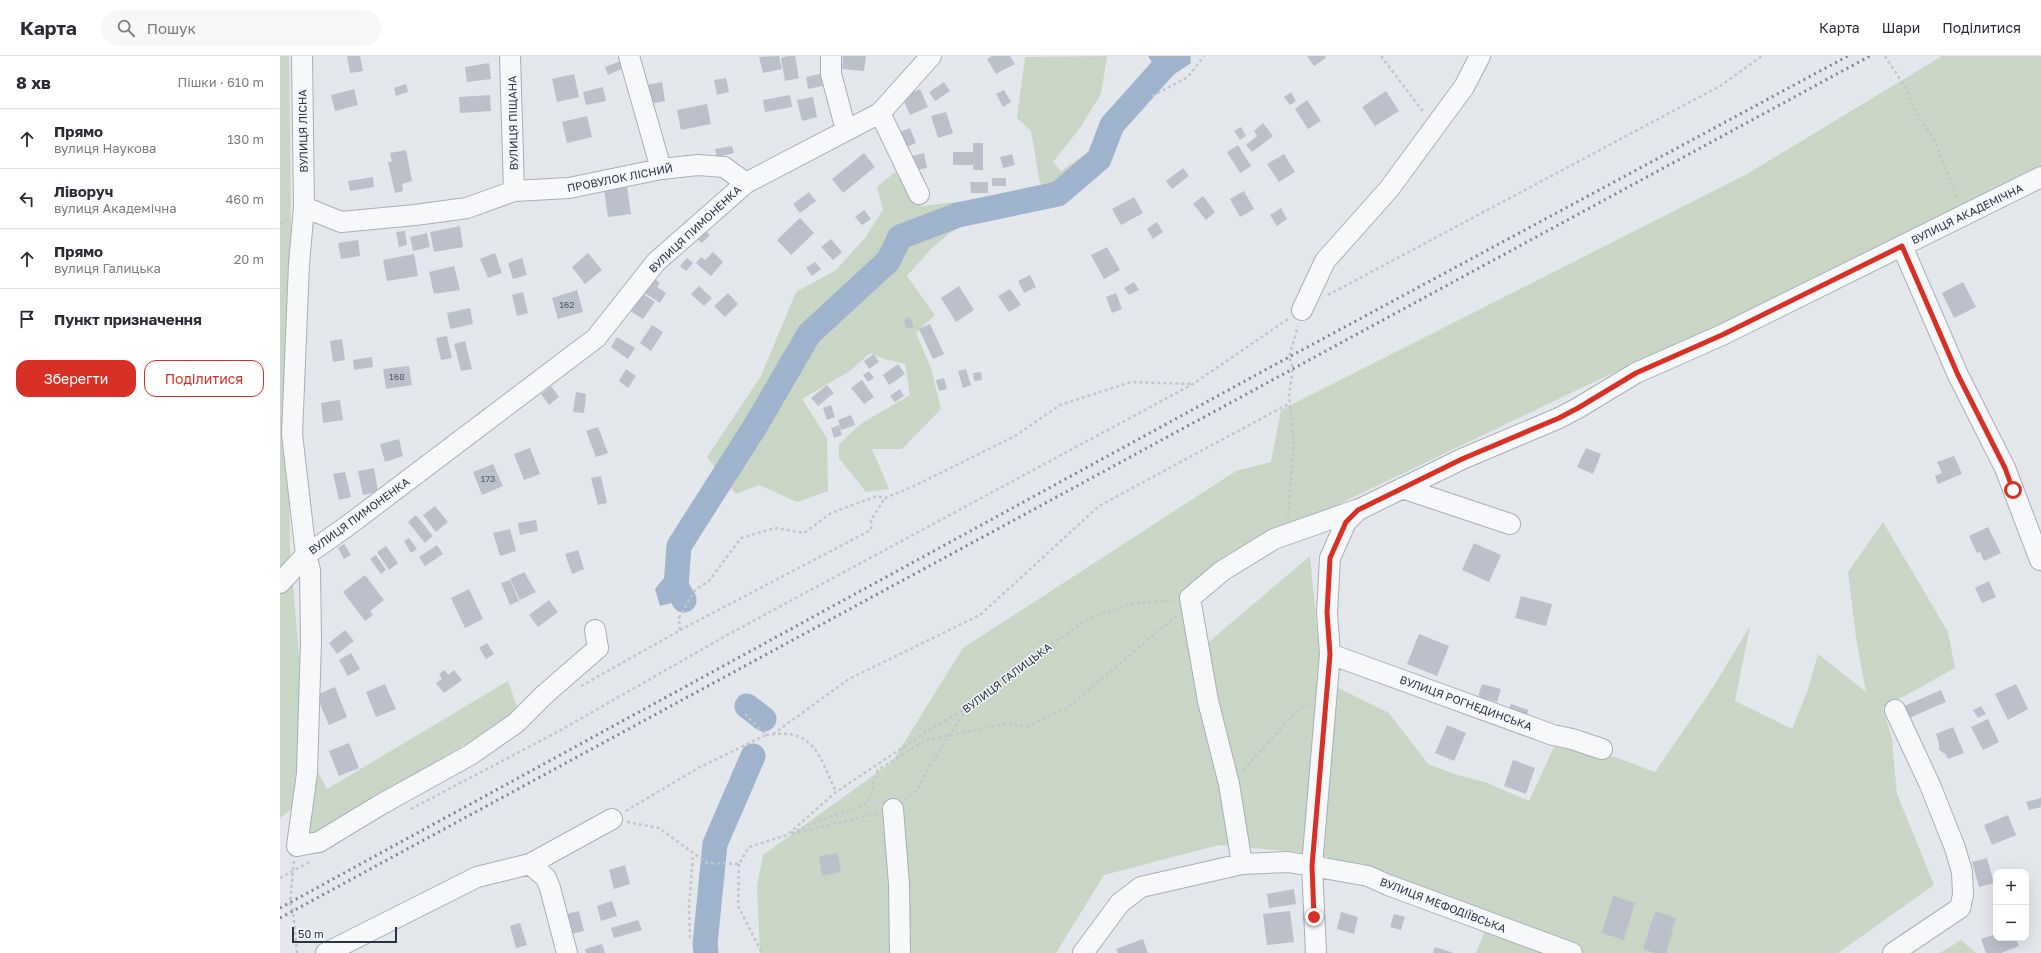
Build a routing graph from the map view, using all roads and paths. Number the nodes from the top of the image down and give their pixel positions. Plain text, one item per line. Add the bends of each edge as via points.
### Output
1 (302, 56) edge
2 (510, 56) edge
3 (629, 56) edge
4 (831, 56) edge
5 (931, 56) edge
6 (1204, 56) edge
7 (1381, 56) edge
8 (1480, 56) edge
9 (1762, 56) edge
10 (1885, 56) edge
11 (1152, 96) dead end
12 (880, 113) junction
13 (1434, 127) junction
14 (846, 130) junction
15 (662, 168) junction
16 (2041, 177) edge
17 (746, 182) junction
18 (514, 190) junction
19 (919, 194) dead end
20 (304, 207) junction
21 (1963, 215) junction
22 (1902, 246) junction
23 (1302, 310) junction
24 (1193, 384) junction
25 (1290, 403) junction
26 (1402, 488) junction
27 (885, 498) junction
28 (1358, 510) junction
29 (1510, 524) dead end
30 (1287, 536) junction
31 (306, 555) junction
32 (2040, 560) edge
33 (280, 583) edge
34 (1191, 601) junction
35 (595, 630) dead end
36 (680, 630) junction
37 (1330, 654) junction
38 (578, 688) dead end
39 (1326, 688) junction
40 (967, 708) junction
41 (1895, 710) dead end
42 (744, 713) dead end
43 (773, 734) junction
44 (766, 735) junction
45 (949, 736) junction
46 (1602, 750) dead end
47 (1229, 784) junction
48 (836, 792) junction
49 (893, 809) junction
50 (404, 812) dead end
51 (612, 819) junction
52 (787, 835) junction
53 (693, 854) junction
54 (313, 860) dead end
55 (530, 864) junction
56 (739, 864) junction
57 (1242, 864) junction
58 (1312, 866) junction
59 (292, 871) junction
60 (280, 878) edge
61 (690, 938) dead end
62 (297, 953) edge
63 (326, 953) edge
64 (568, 953) edge
65 (762, 953) edge
66 (900, 953) edge
67 (1083, 953) edge
68 (1316, 953) edge
69 (1572, 953) edge
70 (1893, 953) edge

1 - 20 street, ВУЛИЦЯ ЛІСНА
2 - 18 street, ВУЛИЦЯ ПІЩАНА
3 - 15 street
4 - 14 street via 831,74
5 - 12 street, ВУЛИЦЯ ПИМОНЕНКА
6 - 11 path via 1188,76
7 - 13 path
8 - 13 street via 1464,87
9 - 23 path via 1720,86
10 - 21 path via 1907,90 1916,113 1934,139
12 - 14 street, ВУЛИЦЯ ПИМОНЕНКА
12 - 19 street
13 - 23 street via 1389,189 1325,261
14 - 17 street, ВУЛИЦЯ ПИМОНЕНКА
15 - 17 street, ПРОВУЛОК ЛІСНИЙ via 698,165 724,167
15 - 18 street, ПРОВУЛОК ЛІСНИЙ via 569,188
16 - 21 street, ВУЛИЦЯ АКАДЕМІЧНА
17 - 31 street, ВУЛИЦЯ ПИМОНЕНКА via 656,262 596,338
18 - 20 street, ПРОВУЛОК ЛІСНИЙ via 467,208 340,222
20 - 31 street, ВУЛИЦЯ ЛІСНА via 292,434
21 - 22 street, ВУЛИЦЯ АКАДЕМІЧНА
22 - 26 street, ВУЛИЦЯ АКАДЕМІЧНА via 1722,335 1636,373 1559,418 1462,459
22 - 32 street via 1958,375 2005,468
23 - 24 path
23 - 25 path via 1289,357 1293,368
24 - 27 path via 1131,382 1060,405 1015,436
24 - 50 path via 729,634 558,731
25 - 30 path via 1294,443
25 - 43 path via 1099,506 980,615 849,679
26 - 28 street, ВУЛИЦЯ АКАДЕМІЧНА
26 - 29 street
27 - 36 path via 871,520 871,530
27 - 36 path via 877,496 831,513 804,533 775,528 741,538 708,581 694,590 679,618
28 - 30 street
28 - 37 street, ВУЛИЦЯ АКАДЕМІЧНА via 1346,522 1330,558 1327,613
30 - 34 street via 1274,539 1222,571
31 - 33 street
31 - 35 street, ВУЛИЦЯ ПИМОНЕНКА via 310,570 307,773 297,846 319,842 470,755 516,722 598,648
34 - 40 path, ВУЛИЦЯ ГАЛИЦЬКА via 1128,604 1088,619 1015,669
34 - 45 path via 1065,710 1027,727 1010,723
34 - 47 street via 1208,701
36 - 38 path
37 - 39 street, ВУЛИЦЯ АКАДЕМІЧНА
37 - 46 street, ВУЛИЦЯ РОГНЕДИНСЬКА via 1553,735
39 - 47 path via 1294,714
39 - 58 street, ВУЛИЦЯ АКАДЕМІЧНА via 1323,754
40 - 45 path
40 - 48 path, ВУЛИЦЯ ГАЛИЦЬКА
41 - 70 street via 1930,785 1955,848 1962,872 1963,895 1960,908
42 - 44 path
43 - 44 path
43 - 48 path via 798,735 814,746
44 - 51 path via 698,768
45 - 49 path via 917,790
45 - 52 path via 926,740 878,770 867,803
47 - 57 street
48 - 52 path, ВУЛИЦЯ ГАЛИЦЬКА
49 - 52 path
49 - 66 street via 899,884
51 - 53 path via 659,828
51 - 55 street
52 - 56 path via 749,847
53 - 56 path via 707,863
53 - 61 path via 689,907
54 - 59 path
55 - 63 street via 477,877
55 - 64 street via 546,878
56 - 65 path via 738,906
57 - 58 street via 1288,862
57 - 67 street via 1141,887 1120,904
58 - 68 street
58 - 69 street, ВУЛИЦЯ МЕФОДІЇВСЬКА via 1368,876
59 - 60 path
59 - 62 path via 290,903

